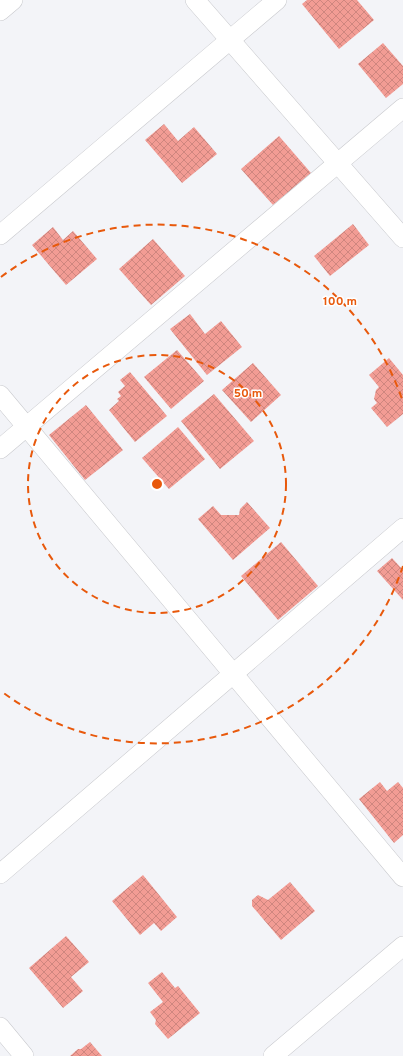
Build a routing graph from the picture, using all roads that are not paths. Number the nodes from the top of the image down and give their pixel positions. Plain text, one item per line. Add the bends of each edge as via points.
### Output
1 (13, 0) edge
2 (195, 0) edge
3 (277, 0) edge
4 (0, 11) edge
5 (230, 40) junction
6 (403, 108) edge
7 (338, 163) junction
8 (0, 235) edge
9 (403, 238) edge
10 (0, 395) edge
11 (27, 427) junction
12 (0, 449) edge
13 (403, 528) edge
14 (233, 673) junction
15 (0, 874) edge
16 (403, 877) edge
17 (403, 946) edge
18 (0, 1026) edge
19 (24, 1056) edge
20 (273, 1056) edge

1 - 4 street
2 - 5 street
3 - 5 street
5 - 7 street
5 - 8 street
6 - 7 street
7 - 9 street
7 - 11 street
10 - 11 street
11 - 12 street
11 - 14 street
13 - 14 street
14 - 15 street
14 - 16 street
17 - 20 street
18 - 19 street

